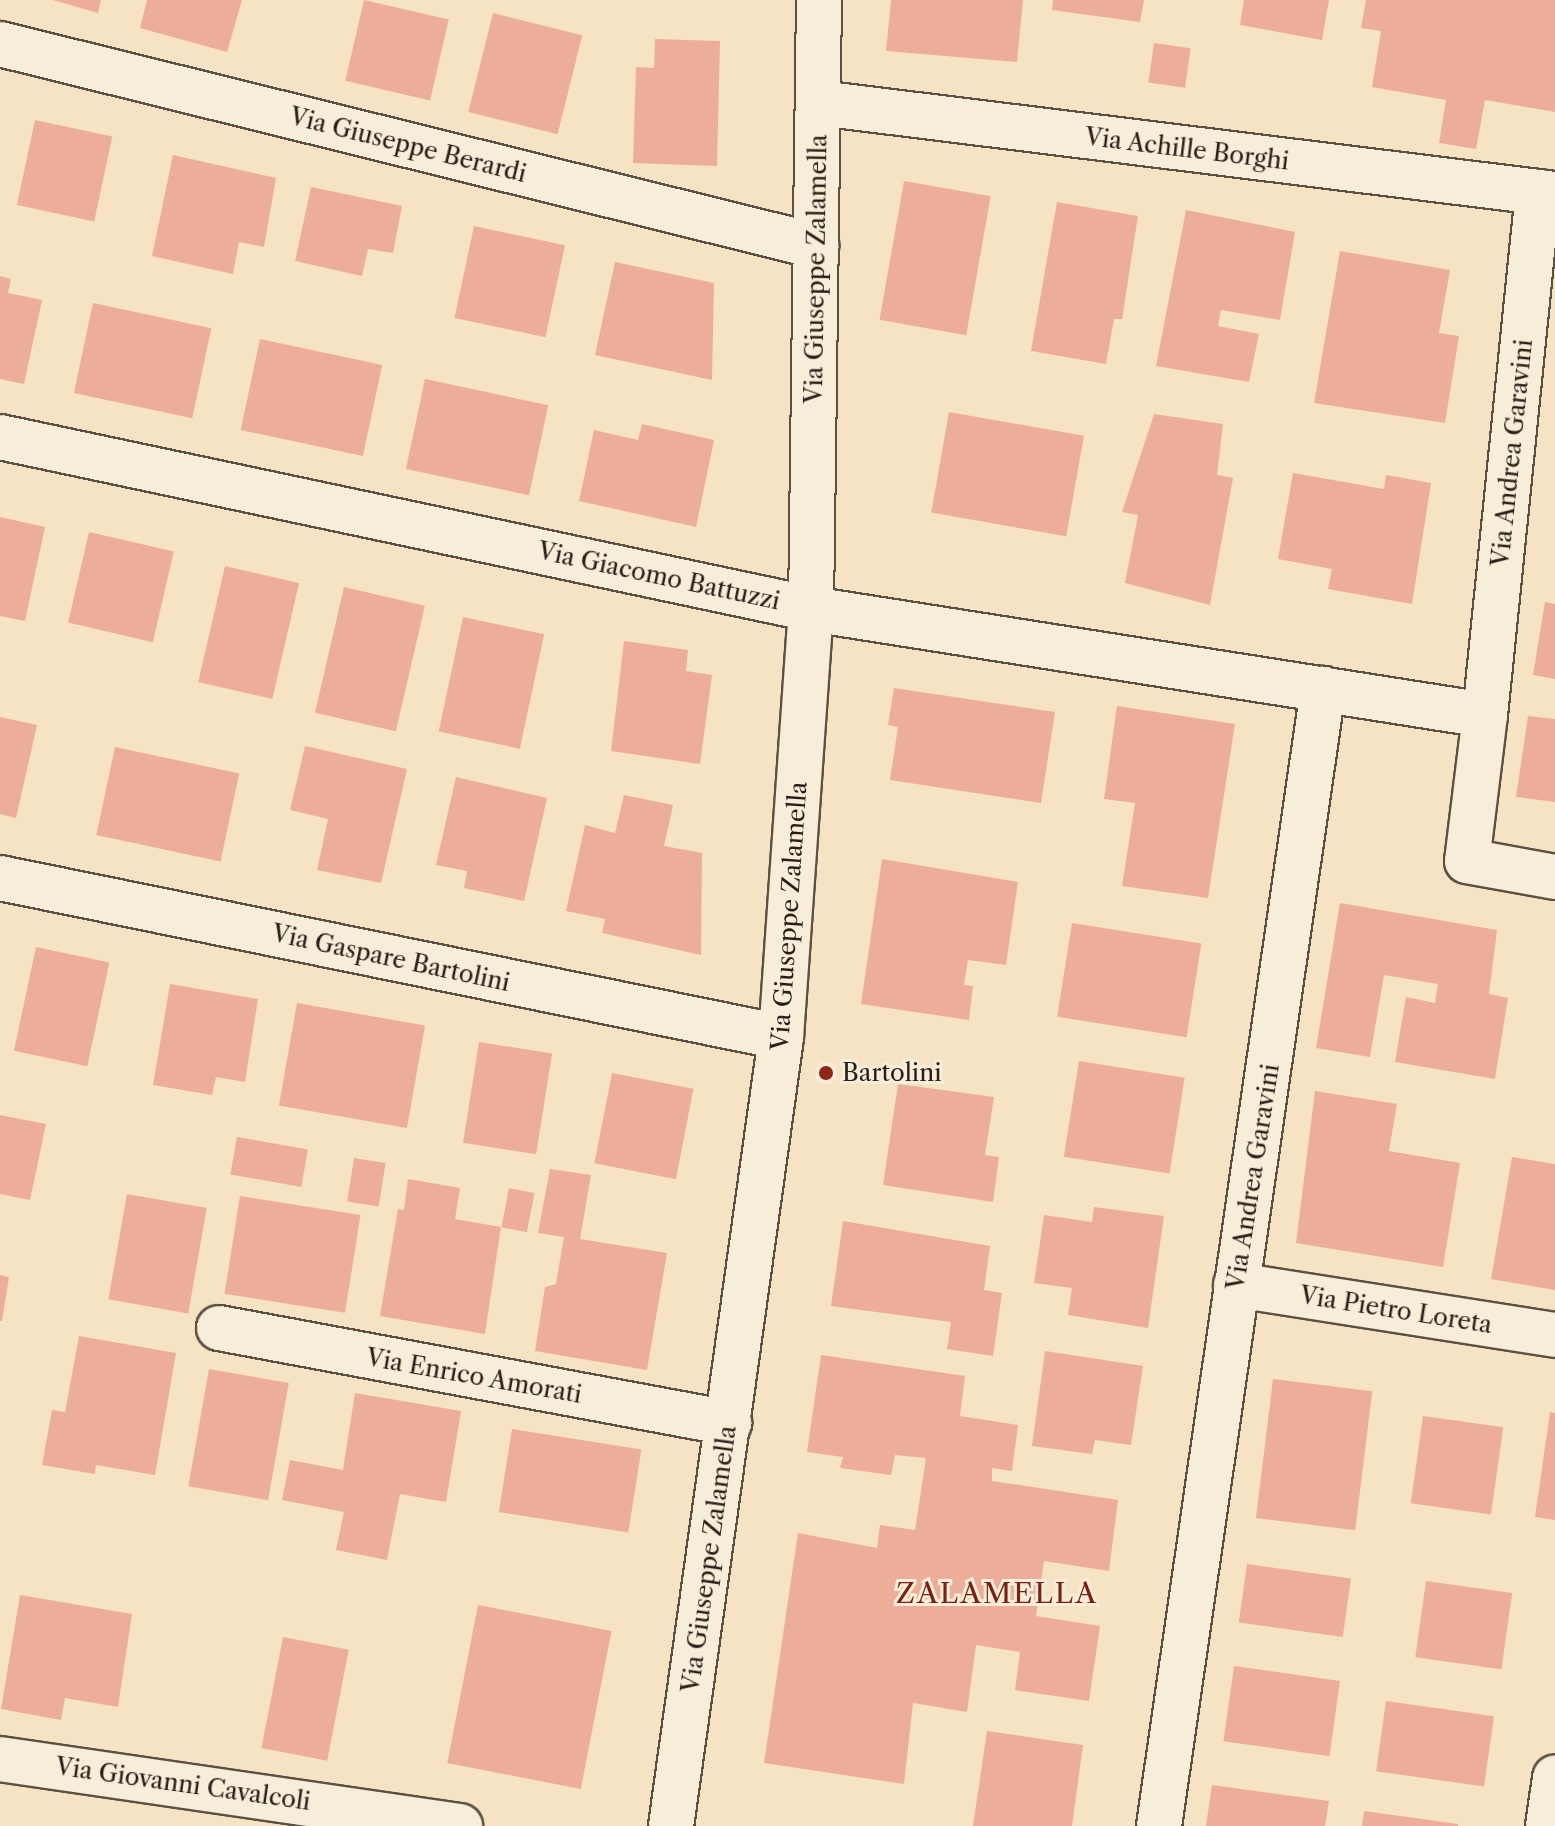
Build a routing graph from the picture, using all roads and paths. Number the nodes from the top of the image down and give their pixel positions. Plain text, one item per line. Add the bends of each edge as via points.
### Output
1 (819, 0) edge
2 (0, 44) edge
3 (819, 103) junction
4 (1546, 193) edge
5 (816, 246) junction
6 (0, 437) edge
7 (811, 609) junction
8 (1323, 689) junction
9 (1485, 715) junction
10 (1555, 877) edge
11 (0, 878) edge
12 (781, 1037) junction
13 (1236, 1285) junction
14 (219, 1328) dead end
15 (1555, 1335) edge
16 (729, 1423) junction
17 (0, 1759) edge
18 (1555, 1778) edge
19 (226, 1809) edge
20 (460, 1826) edge
21 (671, 1826) edge
22 (1159, 1826) edge
23 (1548, 1826) edge

1 - 3 street, Via Giuseppe Zalamella
2 - 5 street, Via Giuseppe Berardi
3 - 4 street, Via Achille Borghi
3 - 5 street, Via Giuseppe Zalamella
4 - 9 street, Via Andrea Garavini
5 - 7 street, Via Giuseppe Zalamella
6 - 7 street, Via Giacomo Battuzzi
7 - 8 street, Via Giacomo Battuzzi
7 - 12 street, Via Giuseppe Zalamella
8 - 9 street
8 - 13 street, Via Andrea Garavini
9 - 10 street, Via Andrea Garavini via 1467,861
11 - 12 street, Via Gaspare Bartolini
12 - 16 street, Via Giuseppe Zalamella
13 - 15 street, Via Pietro Loreta
13 - 22 street, Via Andrea Garavini
14 - 16 street, Via Enrico Amorati
16 - 21 street, Via Giuseppe Zalamella
17 - 19 street, Via Giovanni Cavalcoli
18 - 23 street
19 - 20 street, Via Giovanni Cavalcoli

